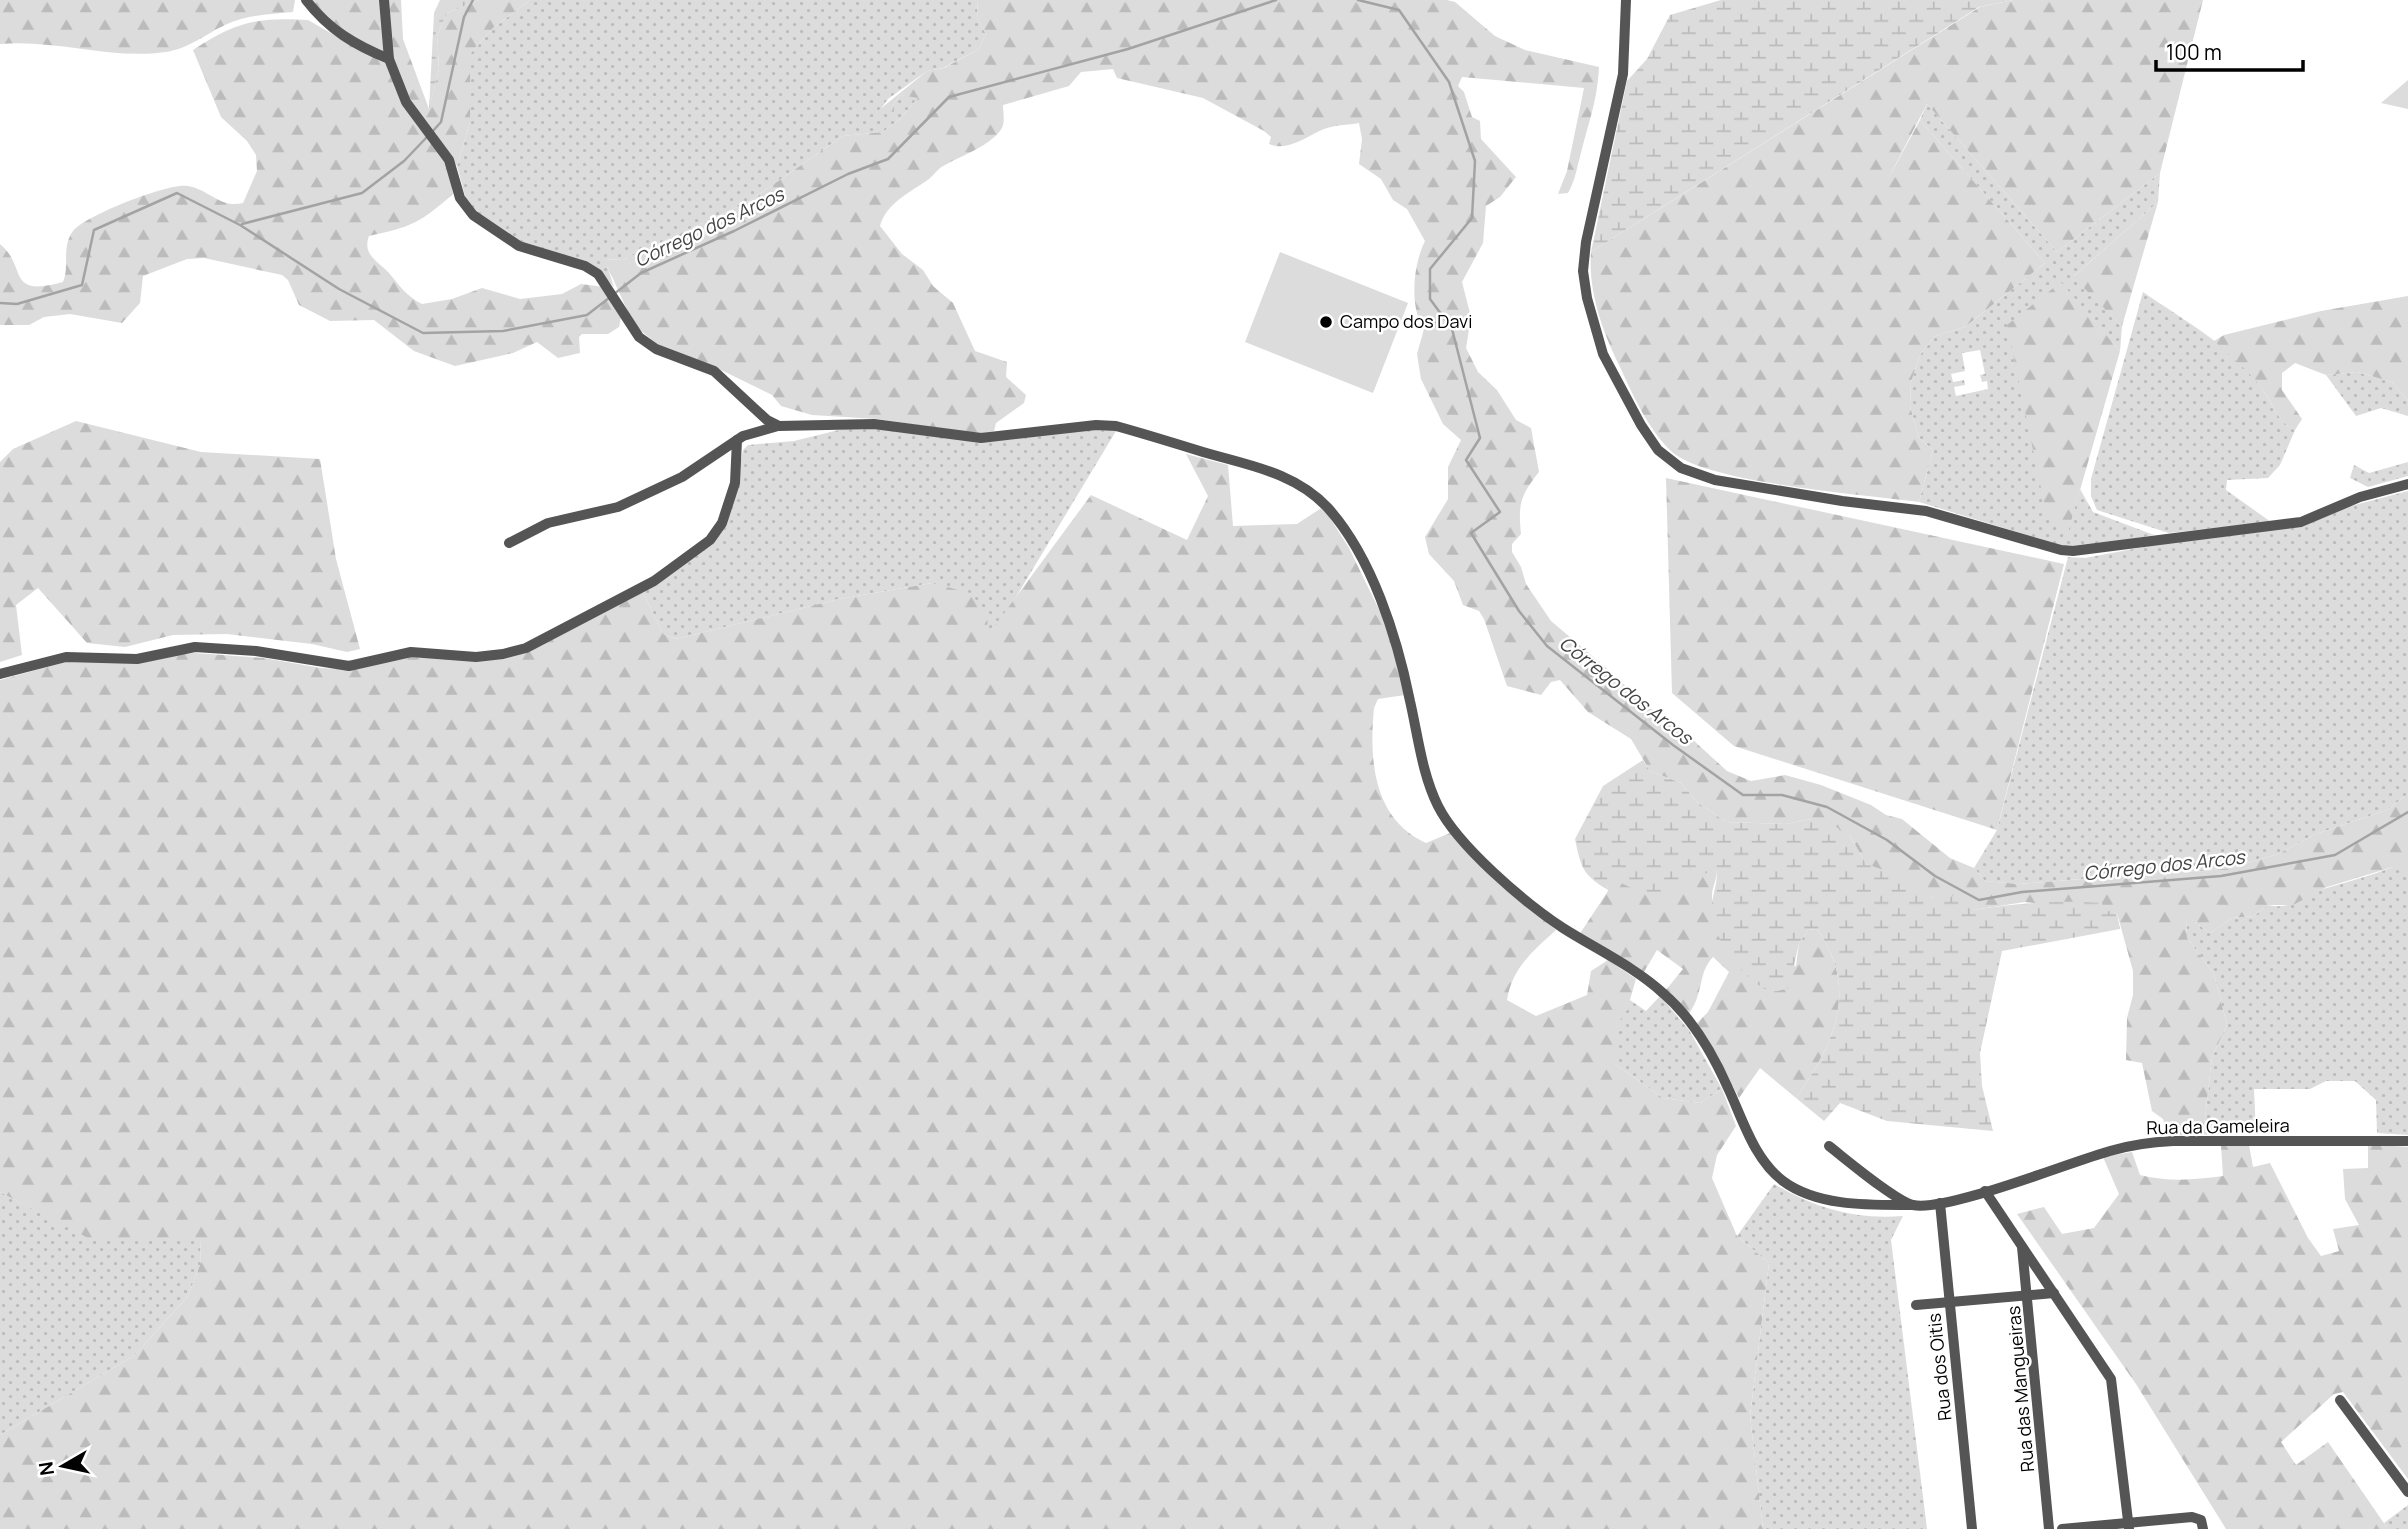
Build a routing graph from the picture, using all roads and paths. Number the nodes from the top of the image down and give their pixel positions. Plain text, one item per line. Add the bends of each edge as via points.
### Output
1 (306, 0) edge
2 (384, 0) edge
3 (1626, 0) edge
4 (389, 59) junction
5 (779, 426) junction
6 (737, 440) junction
7 (2408, 484) edge
8 (509, 543) dead end
9 (0, 674) edge
10 (2408, 1141) edge
11 (1829, 1146) dead end
12 (1985, 1191) junction
13 (1940, 1203) junction
14 (1912, 1205) junction
15 (2022, 1246) junction
16 (2054, 1293) junction
17 (2028, 1295) junction
18 (1949, 1302) junction
19 (1916, 1305) dead end
20 (2340, 1400) dead end
21 (2408, 1492) edge
22 (2129, 1526) edge
23 (1972, 1529) edge
24 (2049, 1529) edge
25 (2062, 1529) edge
26 (2203, 1529) edge

1 - 4 street via 327,26
2 - 4 street
3 - 7 street via 1623,74 1583,271 1596,335 1619,387 1658,450 1681,468 1737,485 1926,511 2073,551 2301,522 2360,497
4 - 5 street via 406,102 454,171 465,207 519,246 598,274 639,337 656,349 714,371
5 - 6 street, Rua da Gameleira
5 - 14 street, Rua da Gameleira via 874,424 981,438 1116,426 1279,474 1305,487 1329,509 1384,607 1426,775 1455,833 1560,926 1664,993 1712,1054 1752,1142 1784,1182 1846,1203
6 - 8 street, Rua da Gameleira via 651,492 618,506 548,523
6 - 9 street via 735,483 722,523 710,540 654,581 526,648 477,657 411,652 349,666 257,651 195,647 137,659 66,657
10 - 12 street, Rua da Gameleira via 2140,1144
11 - 14 street
12 - 13 street, Rua da Gameleira
12 - 15 street
13 - 14 street, Rua da Gameleira
13 - 18 street, Rua dos Oitis
15 - 16 street
15 - 17 street, Rua das Mangueiras
16 - 17 street
16 - 22 street via 2111,1380
17 - 18 street
17 - 24 street, Rua das Mangueiras
18 - 19 street
18 - 23 street, Rua dos Oitis
20 - 21 street
22 - 25 street
22 - 26 street via 2199,1518

